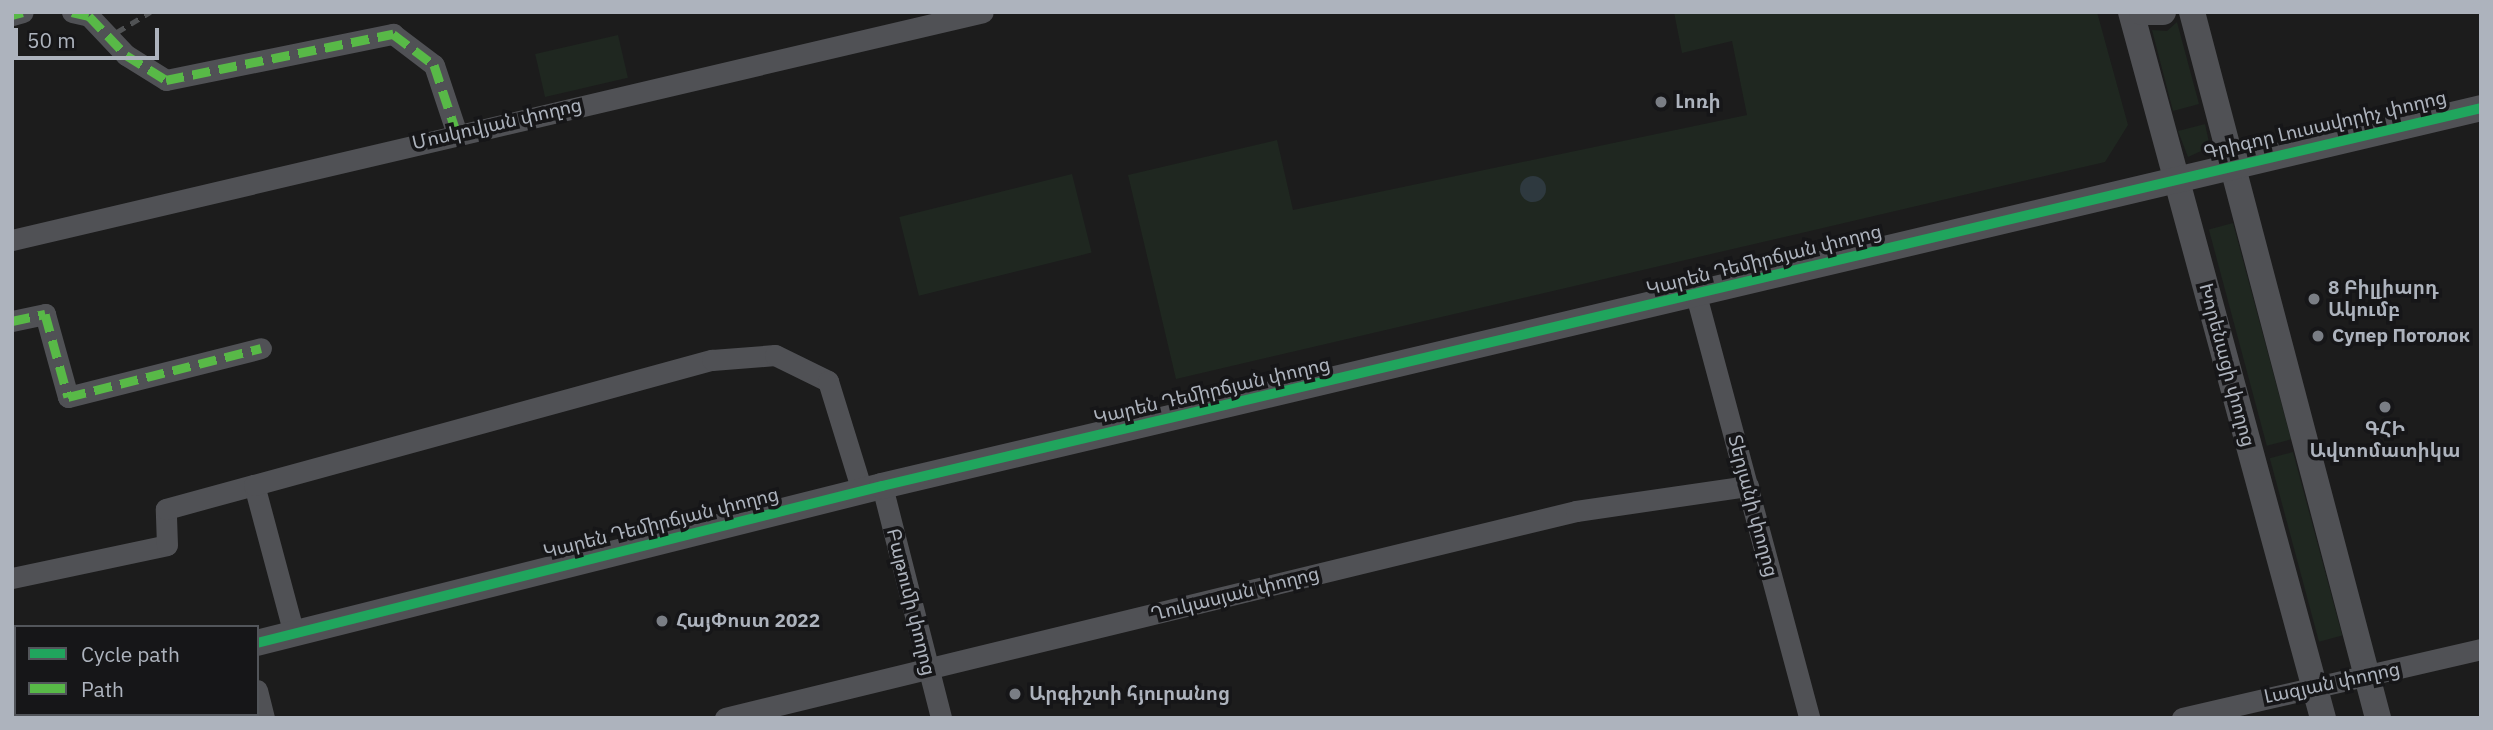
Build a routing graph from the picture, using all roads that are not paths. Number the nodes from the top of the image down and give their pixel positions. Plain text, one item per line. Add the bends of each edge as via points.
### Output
1 (23, 12) edge
2 (72, 12) edge
3 (983, 12) edge
4 (2131, 12) edge
5 (2142, 12) edge
6 (2164, 12) edge
7 (2192, 12) edge
8 (12, 15) edge
9 (2481, 108) edge
10 (457, 134) junction
11 (2232, 164) junction
12 (2176, 177) junction
13 (12, 240) edge
14 (1696, 295) junction
15 (12, 321) edge
16 (261, 348) dead end
17 (254, 485) junction
18 (1748, 486) junction
19 (872, 488) junction
20 (12, 578) edge
21 (294, 634) junction
22 (259, 643) edge
23 (2481, 649) edge
24 (928, 668) junction
25 (2367, 676) junction
26 (2315, 687) junction
27 (259, 698) edge
28 (264, 718) edge
29 (725, 718) edge
30 (941, 718) edge
31 (1809, 718) edge
32 (2182, 718) edge
33 (2323, 718) edge
34 (2378, 718) edge

1 - 8 street
2 - 10 street via 89,16 126,55 166,80 393,34 434,65
3 - 10 street, Մոսկովյան փողոց
4 - 12 street, Խորենացի փողոց
5 - 6 street
7 - 11 street
9 - 11 street, Գրիգոր Լուսավորիչ փողոց
10 - 13 street, Մոսկովյան փողոց
11 - 12 street, Գրիգոր Լուսավորիչ փողոց
11 - 25 street
12 - 14 street, Կարեն Դեմիրճյան փողոց
12 - 26 street, Խորենացի փողոց
14 - 18 street, Տերյանի փողոց
14 - 19 street, Կարեն Դեմիրճյան փողոց
15 - 16 street via 46,314 68,397
17 - 19 street, Բաթումի փողոց via 712,360 775,355 828,381
17 - 20 street, Բաթումի փողոց via 166,509 167,544
17 - 21 street
18 - 24 street, Ղուկասյան փողոց via 1576,511
18 - 31 street, Տերյանի փողոց
19 - 21 street, Կարեն Դեմիրճյան փողոց
19 - 24 street, Բաթումի փողոց
21 - 22 street, Կարեն Դեմիրճյան փողոց
23 - 25 street, Լազյան փողոց
24 - 29 street, Ղուկասյան փողոց
24 - 30 street, Բաթումի փողոց
25 - 26 street, Լազյան փողոց
25 - 34 street
26 - 32 street, Լազյան փողոց
26 - 33 street, Խորենացի փողոց
27 - 28 street

